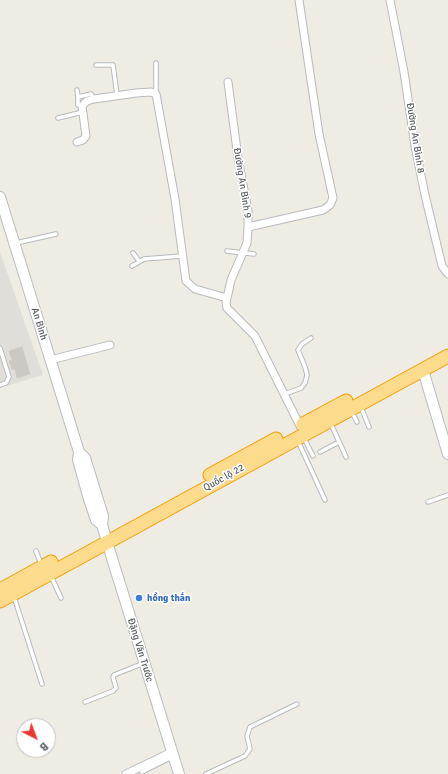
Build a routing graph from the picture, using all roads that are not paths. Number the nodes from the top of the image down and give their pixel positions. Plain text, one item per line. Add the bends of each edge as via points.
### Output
1 (299, 0) edge
2 (390, 0) edge
3 (156, 63) dead end
4 (96, 65) dead end
5 (228, 82) dead end
6 (77, 90) dead end
7 (156, 94) junction
8 (117, 95) junction
9 (78, 98) junction
10 (94, 99) junction
11 (78, 105) dead end
12 (83, 112) junction
13 (58, 118) dead end
14 (78, 142) dead end
15 (0, 197) edge
16 (248, 227) junction
17 (56, 234) dead end
18 (15, 244) junction
19 (227, 251) dead end
20 (132, 253) dead end
21 (241, 253) junction
22 (254, 254) dead end
23 (182, 256) junction
24 (139, 261) junction
25 (132, 266) dead end
26 (448, 274) edge
27 (227, 298) junction
28 (311, 338) dead end
29 (110, 344) dead end
30 (448, 346) edge
31 (0, 348) edge
32 (448, 356) edge
33 (50, 360) junction
34 (423, 370) junction
35 (0, 385) edge
36 (285, 394) junction
37 (355, 407) junction
38 (329, 421) junction
39 (357, 422) dead end
40 (369, 427) dead end
41 (300, 433) junction
42 (446, 440) edge
43 (339, 442) junction
44 (320, 452) dead end
45 (448, 454) edge
46 (313, 456) dead end
47 (346, 457) dead end
48 (448, 495) edge
49 (324, 500) dead end
50 (428, 502) dead end
51 (105, 534) junction
52 (36, 552) dead end
53 (46, 570) junction
54 (0, 590) edge
55 (13, 594) junction
56 (61, 598) dead end
57 (0, 601) edge
58 (145, 663) junction
59 (42, 684) dead end
60 (85, 702) dead end
61 (298, 704) dead end
62 (173, 754) junction
63 (142, 772) dead end
64 (126, 774) edge
65 (179, 774) edge
66 (206, 774) edge

1 - 16 street via 319,134 333,198 330,205 323,210
2 - 26 street, Đường An Bình 8 via 425,195 442,266
3 - 7 lane
4 - 8 lane via 113,65
5 - 16 street, Đường An Bình 9 via 248,211
6 - 9 lane
7 - 8 street via 151,92
7 - 23 street via 175,199
8 - 10 street
9 - 10 lane via 91,94
9 - 11 lane
10 - 12 street via 84,103
12 - 13 lane
12 - 14 street via 86,136
15 - 18 main road, An Bình
16 - 21 street, Đường An Bình 9 via 247,243
17 - 18 lane
18 - 33 main road, An Bình
19 - 21 lane
20 - 24 lane
21 - 22 lane
21 - 27 street, Đường An Bình 9
23 - 24 lane
23 - 27 street via 184,276 190,286
24 - 25 lane
27 - 36 street via 227,308 257,340
28 - 36 lane via 298,350 306,367 305,383 302,388
29 - 33 street
30 - 41 highway, Quốc lộ 22
31 - 35 lane via 9,377 6,383
32 - 34 highway, Quốc lộ 22
33 - 51 main road, An Bình via 80,452 78,460 88,496 96,520
34 - 37 highway, Quốc lộ 22
34 - 42 main road
36 - 41 street
37 - 38 highway, Quốc lộ 22
37 - 39 lane
37 - 40 lane
38 - 41 highway, Quốc lộ 22
38 - 43 lane
41 - 46 lane
41 - 49 lane
41 - 51 highway, Quốc lộ 22
42 - 45 main road
43 - 44 lane
43 - 47 lane
48 - 50 lane
51 - 53 highway, Quốc lộ 22
51 - 58 main road, Đặng Văn Trước
52 - 53 lane
53 - 54 highway, Quốc lộ 22
53 - 55 highway, Quốc lộ 22
53 - 56 lane
55 - 57 highway, Quốc lộ 22
55 - 59 lane
58 - 60 lane via 114,674 116,688 113,691
58 - 62 main road, Đặng Văn Trước
61 - 66 lane via 250,727 247,736 250,749 245,756
62 - 63 lane
62 - 64 street
62 - 65 main road, Đặng Văn Trước

